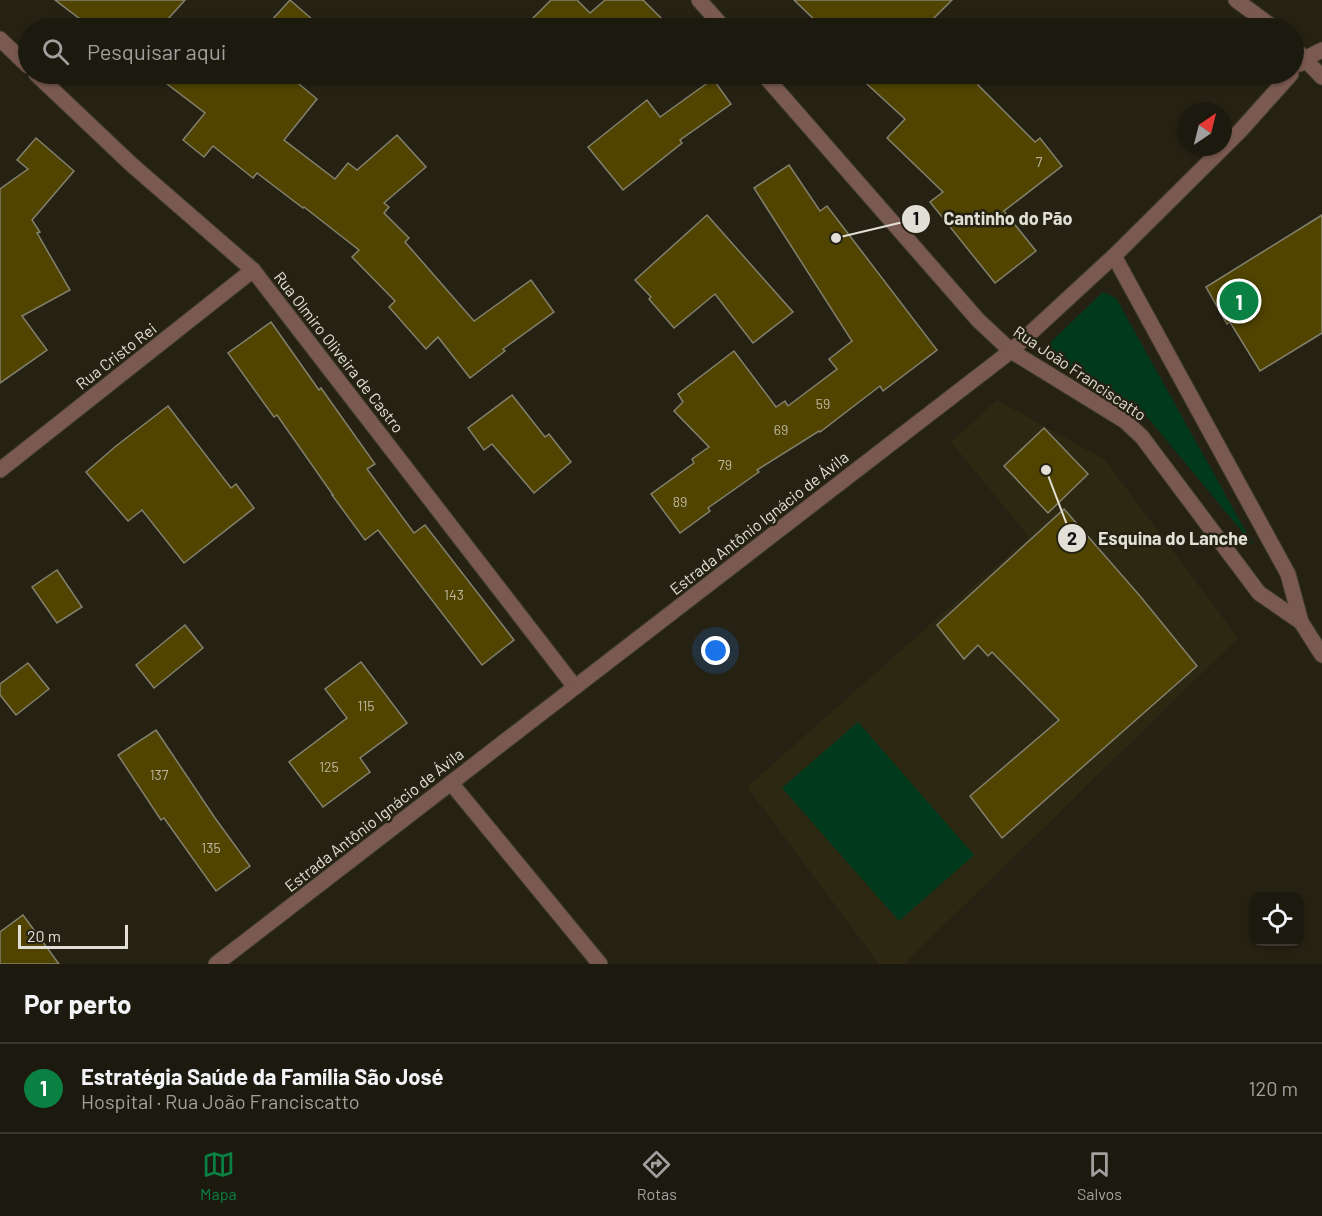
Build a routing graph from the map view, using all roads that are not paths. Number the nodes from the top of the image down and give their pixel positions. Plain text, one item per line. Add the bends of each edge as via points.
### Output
1 (699, 0) edge
2 (1236, 0) edge
3 (715, 18) edge
4 (1260, 18) edge
5 (0, 39) edge
6 (1322, 50) edge
7 (1304, 53) edge
8 (18, 56) edge
9 (1304, 59) edge
10 (1322, 76) edge
11 (47, 84) edge
12 (772, 84) edge
13 (1281, 84) edge
14 (1114, 256) junction
15 (253, 270) junction
16 (1011, 351) junction
17 (0, 470) edge
18 (1301, 622) junction
19 (1322, 655) edge
20 (575, 687) junction
21 (451, 783) junction
22 (216, 964) edge
23 (600, 964) edge

1 - 3 street
2 - 4 street
5 - 8 street
6 - 7 street
9 - 10 street
11 - 15 street, Rua Olmiro Oliveira de Castro
12 - 16 street, Rua João Franciscatto via 978,320
13 - 14 street, Estrada Antônio Ignácio de Ávila via 1240,131
14 - 16 street, Estrada Antônio Ignácio de Ávila
14 - 18 street, Rua João Franciscatto via 1288,574
15 - 17 street, Rua Cristo Rei
15 - 20 street, Rua Olmiro Oliveira de Castro
16 - 18 street, Rua João Franciscatto via 1125,421 1142,437 1259,593
16 - 20 street, Estrada Antônio Ignácio de Ávila
18 - 19 street, Rua João Franciscatto
20 - 21 street, Estrada Antônio Ignácio de Ávila
21 - 22 street, Estrada Antônio Ignácio de Ávila
21 - 23 street

